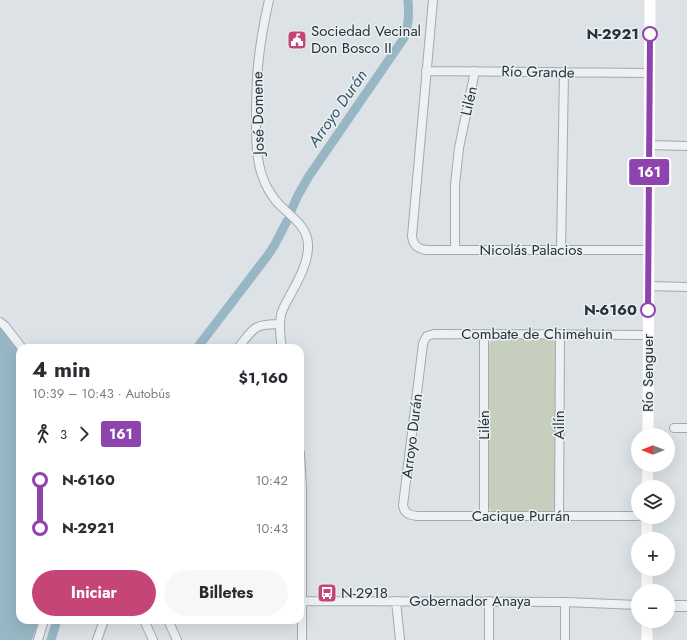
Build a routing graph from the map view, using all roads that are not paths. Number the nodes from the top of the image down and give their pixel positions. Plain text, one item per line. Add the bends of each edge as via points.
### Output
1 (269, 0) edge
2 (432, 0) edge
3 (650, 0) edge
4 (426, 71) junction
5 (475, 71) junction
6 (564, 72) junction
7 (649, 73) junction
8 (649, 145) junction
9 (687, 146) edge
10 (455, 250) junction
11 (561, 250) junction
12 (648, 250) junction
13 (648, 286) junction
14 (687, 286) edge
15 (0, 322) edge
16 (280, 324) junction
17 (484, 334) junction
18 (560, 334) junction
19 (648, 335) junction
20 (427, 336) joint
21 (19, 344) edge
22 (241, 344) edge
23 (282, 344) edge
24 (648, 428) edge
25 (675, 428) edge
26 (687, 428) edge
27 (405, 512) joint
28 (484, 516) junction
29 (558, 516) junction
30 (631, 516) edge
31 (396, 601) junction
32 (489, 601) junction
33 (565, 602) junction
34 (304, 605) edge
35 (631, 605) edge
36 (675, 606) edge
37 (687, 606) edge
38 (43, 624) edge
39 (103, 624) edge
40 (146, 624) edge
41 (170, 624) edge
42 (302, 624) edge
43 (647, 628) edge
44 (38, 640) edge
45 (97, 640) edge
46 (153, 640) edge
47 (177, 640) edge
48 (302, 640) edge
49 (400, 640) edge
50 (489, 640) edge
51 (565, 640) edge
52 (647, 640) edge

1 - 16 street, José Domene via 257,68 257,152 263,179 273,198 301,225 308,244 305,265 282,313
2 - 4 street
3 - 7 main road, Río Senguer
4 - 5 street, Río Grande
4 - 10 street, Nicolás Palacios via 412,236 414,245 422,250
5 - 6 street, Río Grande
5 - 10 street, Lilén via 458,148
6 - 7 street, Río Grande
6 - 11 street
7 - 8 main road, Río Senguer
8 - 9 street
8 - 12 main road, Río Senguer
10 - 11 street, Nicolás Palacios
11 - 12 street, Nicolás Palacios
12 - 13 main road, Río Senguer
13 - 14 street
13 - 19 main road, Río Senguer
15 - 21 street
16 - 22 street via 258,326
16 - 23 street, José Domene
17 - 18 street, Combate de Chimehuin
17 - 20 street, Combate de Chimehuin
17 - 28 street, Lilén
18 - 19 street, Combate de Chimehuin
18 - 29 street, Ailín
19 - 24 main road, Río Senguer
20 - 27 street, Arroyo Durán via 423,344 403,505
25 - 26 street
27 - 28 street, Cacique Purrán via 417,516
28 - 29 street, Cacique Purrán
29 - 30 street, Cacique Purrán
31 - 32 street, Gobernador Anaya
31 - 34 street, Gobernador Anaya
31 - 49 street
32 - 33 street, Gobernador Anaya
32 - 50 street
33 - 35 street, Gobernador Anaya
33 - 51 street
36 - 37 street
38 - 44 street
39 - 45 street
40 - 46 street
41 - 47 street
42 - 48 street
43 - 52 main road

